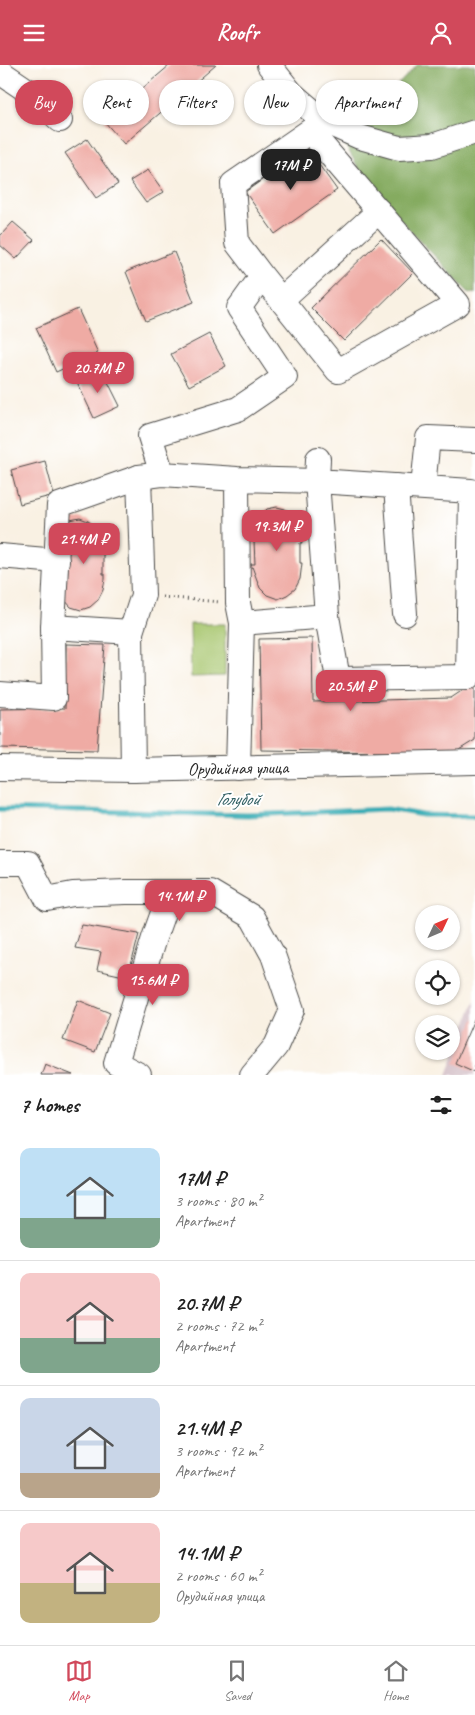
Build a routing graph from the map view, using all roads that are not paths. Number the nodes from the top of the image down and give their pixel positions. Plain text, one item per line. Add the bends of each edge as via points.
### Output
1 (269, 65) edge
2 (0, 72) edge
3 (15, 82) edge
4 (475, 132) edge
5 (379, 211) junction
6 (262, 276) junction
7 (282, 300) junction
8 (475, 440) edge
9 (318, 470) junction
10 (162, 474) junction
11 (139, 477) junction
12 (236, 479) junction
13 (396, 486) junction
14 (423, 487) junction
15 (473, 491) edge
16 (0, 556) edge
17 (57, 561) junction
18 (240, 613) junction
19 (405, 614) dead end
20 (327, 616) junction
21 (53, 627) junction
22 (131, 632) junction
23 (0, 694) edge
24 (475, 762) edge
25 (0, 768) edge
26 (238, 768) junction
27 (132, 770) junction
28 (0, 863) edge
29 (170, 893) junction
30 (139, 1075) edge
31 (252, 1075) edge

1 - 4 street via 292,94 324,121 360,137 398,148 432,145
2 - 3 street
5 - 6 street via 310,131 233,184 236,243
5 - 7 street
5 - 7 street via 458,304 338,371
6 - 7 street
6 - 10 street via 239,308 285,377 238,409 150,435
8 - 14 street via 428,437
9 - 12 street
9 - 13 street
9 - 20 street
10 - 11 street
10 - 12 street
11 - 17 street via 59,505
11 - 22 street via 143,595
12 - 18 street
13 - 14 street
13 - 19 street
14 - 15 street
15 - 20 street via 468,677 338,679
16 - 17 street
17 - 21 street
18 - 20 street
18 - 26 street
21 - 22 street
21 - 23 street via 54,698
22 - 27 street
24 - 26 street, Орудийная улица
25 - 27 street, Орудийная улица
26 - 27 street, Орудийная улица
28 - 29 street via 28,863 47,899 73,894
29 - 30 street via 116,1063
29 - 31 street via 210,893 252,917 273,955 292,1011 276,1046

